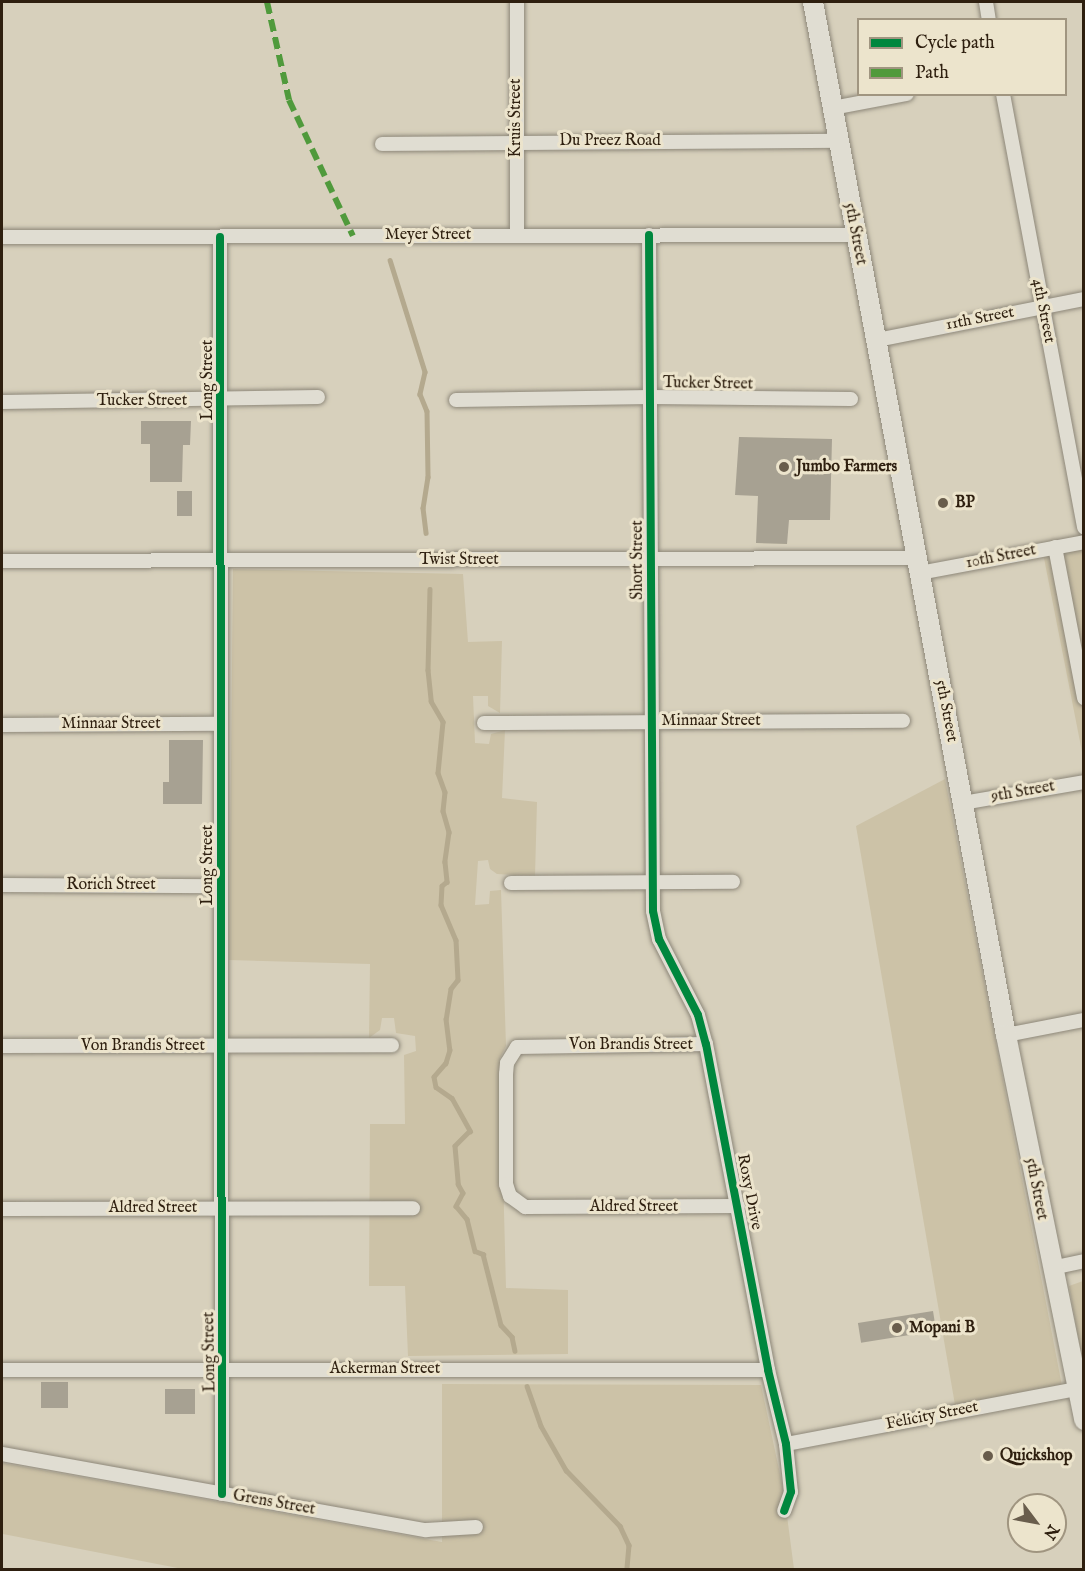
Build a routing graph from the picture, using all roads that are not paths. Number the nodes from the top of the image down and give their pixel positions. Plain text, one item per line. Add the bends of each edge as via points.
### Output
1 (517, 2) edge
2 (813, 2) edge
3 (986, 2) edge
4 (989, 18) edge
5 (896, 96) edge
6 (1003, 96) edge
7 (832, 108) junction
8 (838, 141) junction
9 (515, 142) junction
10 (382, 144) dead end
11 (855, 234) junction
12 (517, 235) junction
13 (649, 235) junction
14 (2, 237) edge
15 (220, 237) junction
16 (1083, 299) edge
17 (1042, 306) junction
18 (877, 339) junction
19 (651, 396) junction
20 (318, 397) dead end
21 (851, 399) dead end
22 (456, 400) dead end
23 (222, 401) junction
24 (2, 402) edge
25 (1083, 528) edge
26 (1083, 542) edge
27 (1055, 547) junction
28 (651, 558) junction
29 (2, 561) edge
30 (219, 561) junction
31 (918, 566) junction
32 (1083, 698) edge
33 (652, 721) junction
34 (903, 721) dead end
35 (484, 723) dead end
36 (220, 724) junction
37 (2, 725) edge
38 (1083, 782) edge
39 (963, 803) junction
40 (734, 882) dead end
41 (511, 883) dead end
42 (2, 885) edge
43 (221, 885) junction
44 (652, 885) junction
45 (1083, 1020) edge
46 (1006, 1035) junction
47 (706, 1044) junction
48 (392, 1045) dead end
49 (2, 1046) edge
50 (222, 1046) junction
51 (506, 1184) joint
52 (738, 1206) junction
53 (220, 1208) junction
54 (413, 1208) dead end
55 (2, 1209) edge
56 (1083, 1261) edge
57 (1052, 1268) junction
58 (224, 1369) junction
59 (2, 1370) edge
60 (768, 1370) junction
61 (1077, 1389) junction
62 (1083, 1420) edge
63 (786, 1444) junction
64 (2, 1454) edge
65 (222, 1494) junction
66 (784, 1511) dead end
67 (476, 1527) dead end

1 - 9 street, Kruis Street
2 - 7 main road, 5th Street
3 - 4 street
5 - 7 street
6 - 17 street, 4th Street
7 - 8 main road, 5th Street
8 - 9 street, Du Preez Road
8 - 11 main road, 5th Street
9 - 10 street, Du Preez Road
9 - 12 street, Kruis Street
11 - 13 street, Meyer Street
11 - 18 main road, 5th Street
12 - 13 street, Meyer Street
12 - 15 street, Meyer Street
13 - 19 street, Short Street
14 - 15 street, Meyer Street
15 - 23 street, Long Street
16 - 17 street, 11th Street
17 - 18 street, 11th Street
17 - 25 street, 4th Street
18 - 31 main road, 5th Street
19 - 21 street, Tucker Street
19 - 22 street, Tucker Street
19 - 28 street, Short Street
20 - 23 street, Tucker Street
23 - 24 street, Tucker Street
23 - 30 street, Long Street
26 - 27 street, 10th Street
27 - 31 street, 10th Street
27 - 32 street
28 - 30 street, Twist Street
28 - 31 street, Twist Street
28 - 33 street, Short Street
29 - 30 street, Twist Street
30 - 36 street, Long Street
31 - 39 main road, 5th Street
33 - 34 street, Minnaar Street
33 - 35 street, Minnaar Street
33 - 44 street, Short Street
36 - 37 street, Minnaar Street
36 - 43 street, Long Street
38 - 39 street, 9th Street
39 - 46 main road, 5th Street
40 - 44 street
41 - 44 street
42 - 43 street, Rorich Street
43 - 50 street, Long Street
44 - 47 street, Roxy Drive via 654,926 698,1015
45 - 46 street
46 - 57 main road, 5th Street
47 - 51 street, Von Brandis Street via 517,1047 507,1063 506,1074
47 - 52 street, Roxy Drive
48 - 50 street, Von Brandis Street
49 - 50 street, Von Brandis Street
50 - 53 street, Long Street
51 - 52 street, Aldred Street via 510,1196 525,1207
52 - 60 street, Roxy Drive
53 - 54 street, Aldred Street
53 - 55 street, Aldred Street
53 - 58 street, Long Street
56 - 57 street
57 - 61 main road, 5th Street
58 - 59 street, Ackerman Street
58 - 60 street, Ackerman Street
58 - 65 street, Long Street
60 - 63 street, Roxy Drive
61 - 62 main road, 5th Street
61 - 63 street, Felicity Street
63 - 66 street, Roxy Drive via 791,1496
64 - 65 street, Grens Street
65 - 67 street, Grens Street via 426,1530

